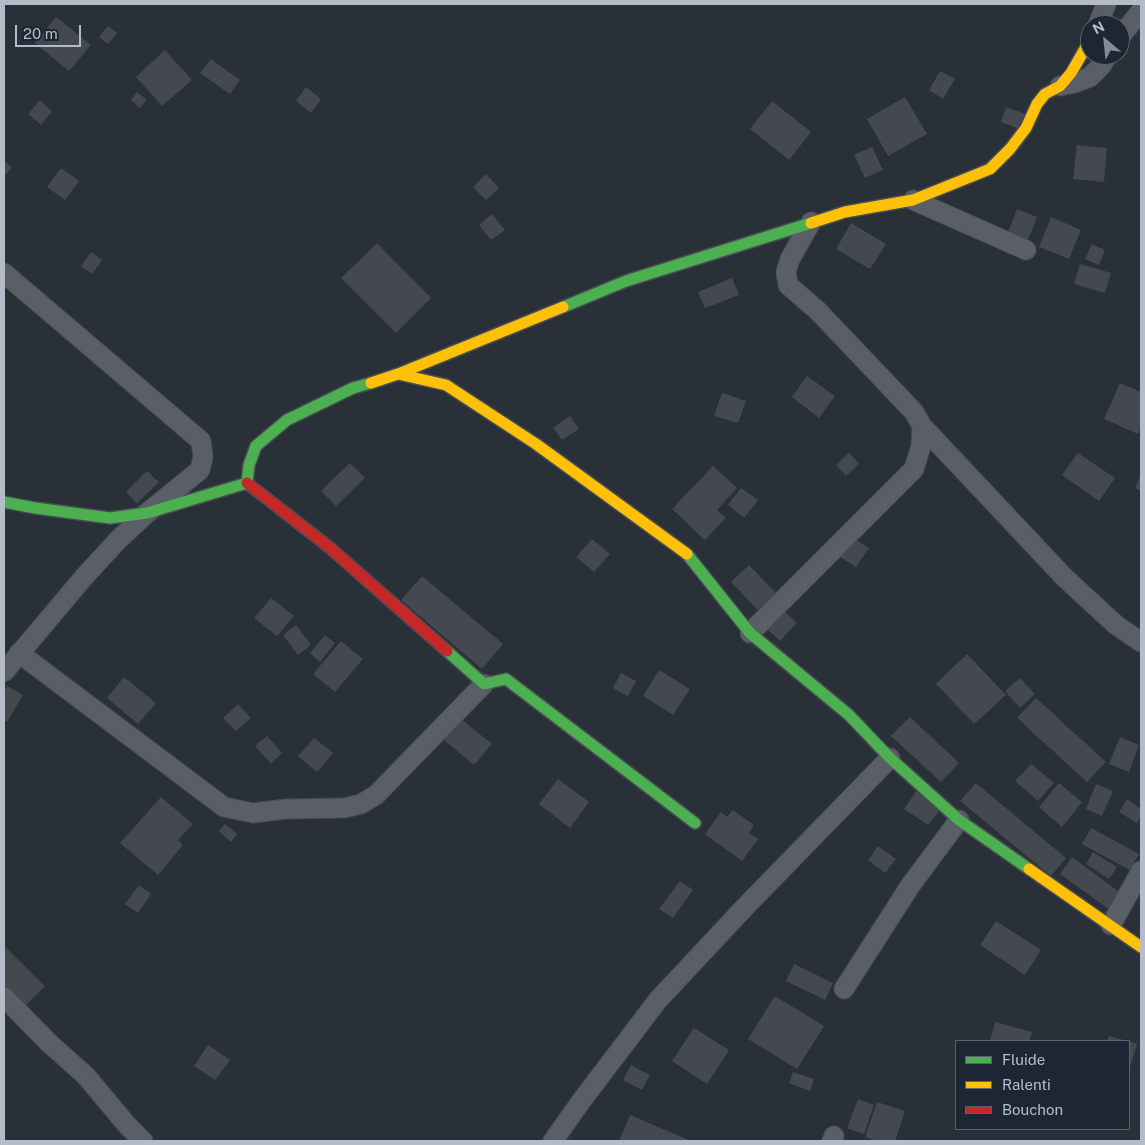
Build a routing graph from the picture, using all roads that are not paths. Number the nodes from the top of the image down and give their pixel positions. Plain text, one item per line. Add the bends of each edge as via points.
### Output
1 (1141, 11) edge
2 (1130, 25) edge
3 (1080, 59) edge
4 (1102, 65) edge
5 (1060, 86) junction
6 (913, 200) junction
7 (811, 222) junction
8 (1026, 250) dead end
9 (4, 273) edge
10 (398, 374) junction
11 (922, 426) junction
12 (247, 483) junction
13 (4, 502) edge
14 (147, 513) junction
15 (750, 633) junction
16 (1141, 642) edge
17 (19, 653) junction
18 (4, 672) edge
19 (484, 684) junction
20 (890, 758) junction
21 (959, 820) junction
22 (695, 823) dead end
23 (1141, 871) edge
24 (1111, 925) junction
25 (1141, 947) edge
26 (844, 988) dead end
27 (4, 997) edge
28 (143, 1141) edge
29 (553, 1141) edge

1 - 2 street
3 - 5 street
4 - 5 street via 1090,77
5 - 6 street via 1045,94 1026,128 990,169
6 - 7 street via 844,212
6 - 8 street
7 - 10 street via 626,281
7 - 11 street via 790,259 786,272 788,285 818,311 914,412
9 - 14 street via 201,441 203,457 200,470
10 - 12 street via 352,388 287,420 256,446
10 - 15 street via 446,385 536,444 689,556
11 - 15 street via 921,446 914,469
11 - 16 street via 1064,577 1116,625
12 - 14 street
12 - 19 street via 329,547
13 - 14 street via 110,518
14 - 17 street via 118,540
15 - 20 street via 849,714
17 - 18 street
17 - 19 street via 224,807 253,813 344,808 361,804 376,795
19 - 22 street via 506,679
20 - 21 street
20 - 29 street via 658,1000
21 - 24 street
21 - 26 street via 910,886
23 - 24 street
24 - 25 street
27 - 28 street via 86,1076

